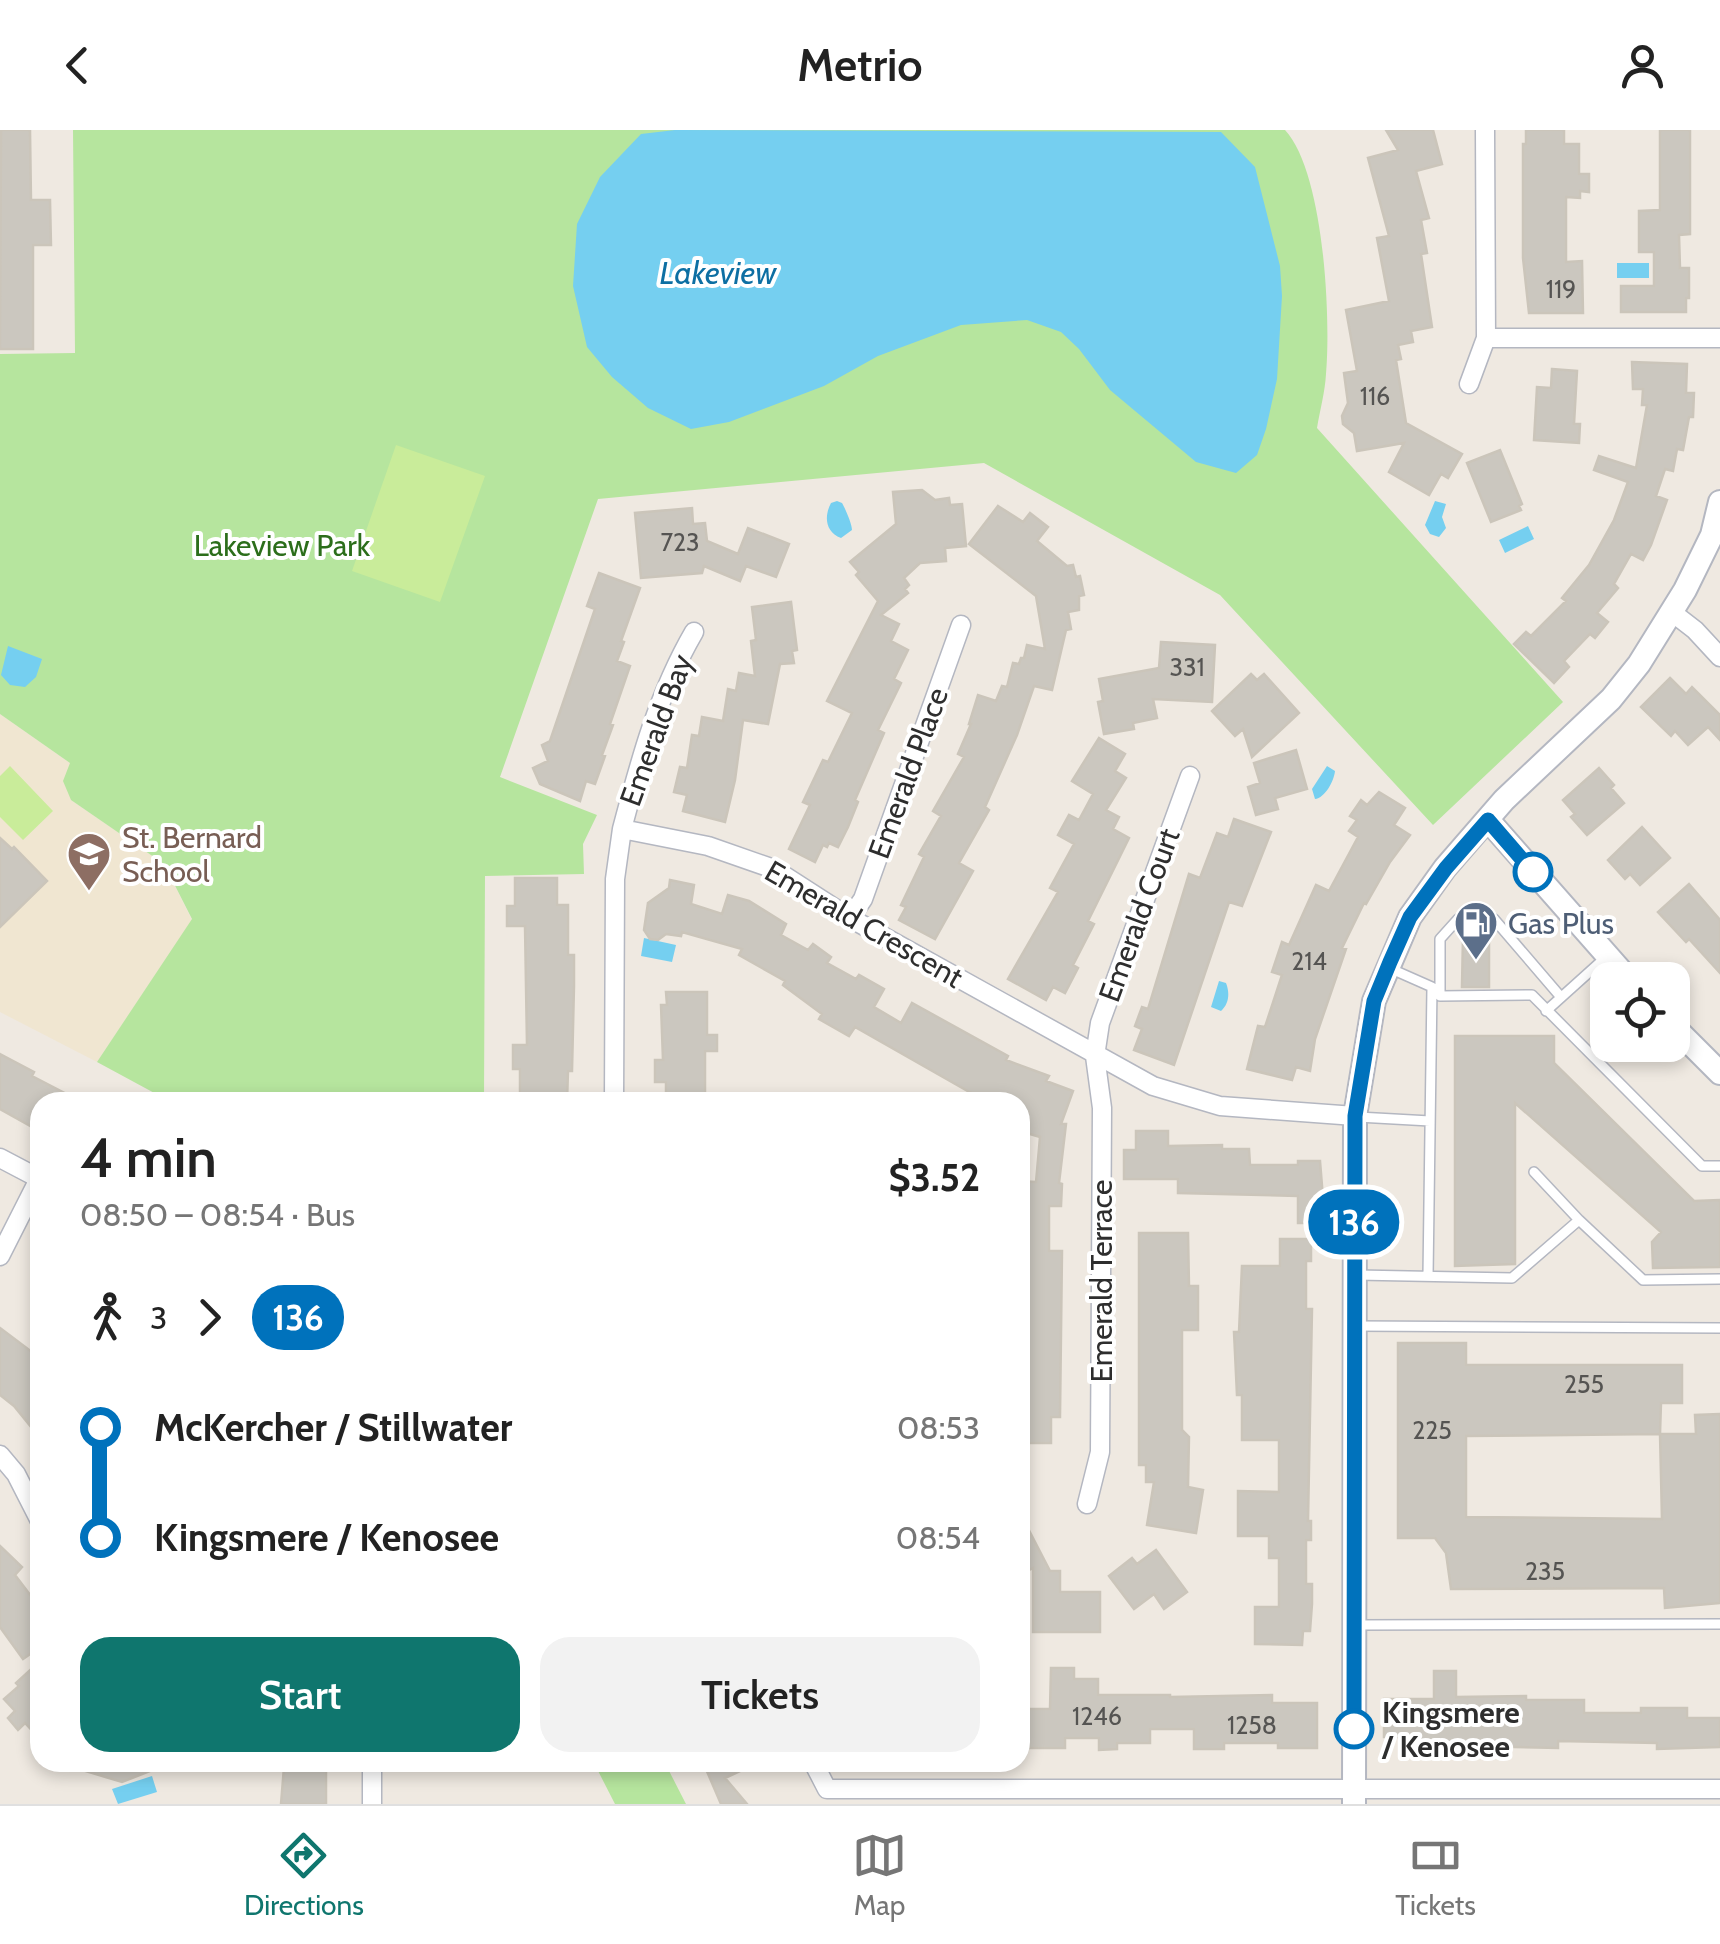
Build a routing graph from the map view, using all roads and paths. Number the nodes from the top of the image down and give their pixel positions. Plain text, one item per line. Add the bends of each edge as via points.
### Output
1 (1485, 130) edge
2 (1486, 338) junction
3 (1720, 338) edge
4 (1469, 384) dead end
5 (1720, 502) edge
6 (1672, 614) junction
7 (961, 625) dead end
8 (694, 632) dead end
9 (1720, 657) edge
10 (1190, 776) dead end
11 (1488, 820) junction
12 (622, 829) junction
13 (850, 918) junction
14 (1606, 957) junction
15 (1611, 962) edge
16 (1388, 968) junction
17 (1432, 987) junction
18 (1440, 996) junction
19 (1560, 996) junction
20 (1546, 1010) junction
21 (1690, 1043) edge
22 (1094, 1056) junction
23 (1720, 1073) edge
24 (614, 1092) edge
25 (1355, 1116) junction
26 (1430, 1121) junction
27 (0, 1158) edge
28 (1720, 1166) edge
29 (1534, 1172) dead end
30 (30, 1174) edge
31 (30, 1197) edge
32 (1579, 1220) junction
33 (0, 1256) edge
34 (1354, 1275) junction
35 (1428, 1276) junction
36 (1720, 1278) edge
37 (1354, 1326) junction
38 (1720, 1328) edge
39 (0, 1455) edge
40 (30, 1501) edge
41 (1087, 1504) dead end
42 (1720, 1624) edge
43 (1353, 1625) junction
44 (372, 1772) edge
45 (818, 1772) edge
46 (1720, 1789) edge
47 (1354, 1796) edge
48 (372, 1804) edge

1 - 2 street
2 - 3 street
2 - 4 street
5 - 6 street via 1712,535
6 - 9 street
6 - 11 street via 1610,699
7 - 13 street, Emerald Place via 863,899
8 - 12 street, Emerald Bay via 670,672
10 - 22 street, Emerald Court via 1100,1023
11 - 14 street
11 - 16 street via 1410,917
12 - 13 street, Emerald Crescent via 774,868
12 - 24 street via 615,878
13 - 22 street, Emerald Crescent
14 - 15 street
14 - 19 lane
16 - 17 lane
16 - 25 street via 1374,1001
17 - 18 lane
17 - 26 lane
18 - 19 lane via 1440,939 1458,919 1494,919
18 - 20 lane via 1532,995
19 - 20 lane
20 - 28 lane via 1702,1166
21 - 23 street
22 - 25 street, Emerald Crescent via 1153,1086 1220,1106
22 - 41 street, Emerald Terrace via 1102,1108 1100,1452
25 - 26 lane
25 - 34 street
26 - 35 lane
27 - 30 street
29 - 32 lane
31 - 33 street
32 - 35 lane via 1512,1278
32 - 36 lane via 1642,1280
34 - 35 lane
34 - 37 street
37 - 38 lane
37 - 43 street
39 - 40 street
42 - 43 lane
43 - 47 street
44 - 48 street
45 - 47 street via 826,1788
46 - 47 street

